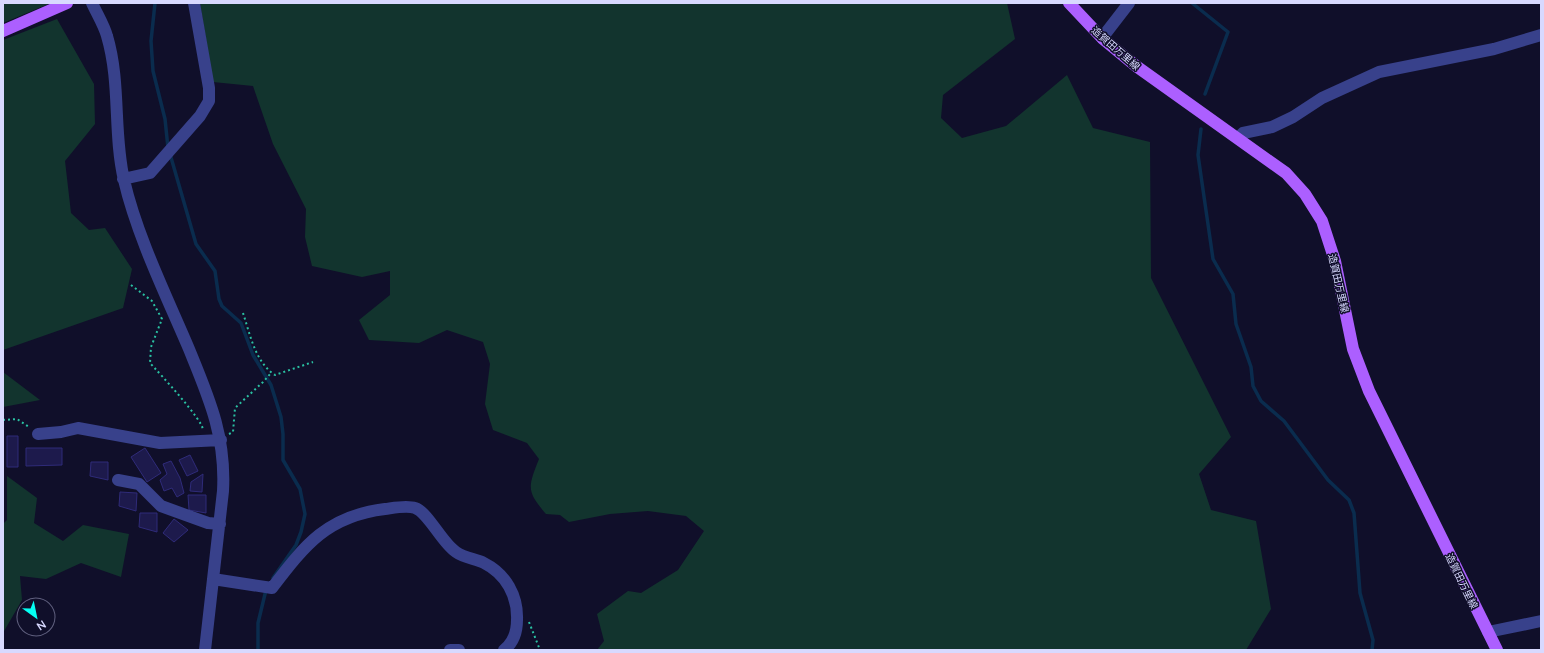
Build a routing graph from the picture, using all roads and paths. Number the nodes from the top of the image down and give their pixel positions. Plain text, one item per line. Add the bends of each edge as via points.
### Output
1 (67, 3) edge
2 (92, 3) edge
3 (194, 3) edge
4 (1069, 3) edge
5 (1129, 3) edge
6 (3, 31) edge
7 (1541, 35) edge
8 (1102, 38) junction
9 (1238, 138) junction
10 (123, 179) junction
11 (131, 285) dead end
12 (243, 313) dead end
13 (314, 362) dead end
14 (271, 373) junction
15 (3, 420) edge
16 (38, 434) joint
17 (221, 440) junction
18 (203, 441) junction
19 (118, 480) dead end
20 (220, 524) junction
21 (213, 579) junction
22 (517, 618) junction
23 (1541, 621) edge
24 (1488, 632) junction
25 (205, 650) edge
26 (450, 650) edge
27 (459, 650) edge
28 (504, 650) edge
29 (540, 650) edge
30 (1497, 650) edge

1 - 6 main road
2 - 10 street via 107,36 112,62
3 - 10 street via 209,101 200,116 150,173
4 - 8 main road, 造賀田万里線
5 - 8 street
7 - 9 street via 1494,49 1379,72 1322,98 1272,128 1243,133
8 - 9 main road, 造賀田万里線 via 1136,66
9 - 24 main road, 造賀田万里線 via 1286,173 1305,194 1322,221 1335,261 1353,349 1369,391
10 - 17 street via 134,217 206,390
11 - 18 path via 152,301 162,319 152,347 150,363 203,426
12 - 14 path via 257,354
13 - 14 path via 275,375
14 - 17 path via 235,408 233,432
15 - 16 path via 17,419
16 - 18 street via 78,428 160,443
17 - 18 street
17 - 20 street via 224,468
19 - 20 street via 139,484 161,506 208,523
20 - 21 street
21 - 22 street via 272,588 301,550 321,532 337,523 372,510 415,508 422,512 457,553 484,563 498,573 510,587 515,600
21 - 25 street
22 - 28 street via 510,646
22 - 29 path via 527,616
23 - 24 street
24 - 30 main road, 造賀田万里線
26 - 27 street

